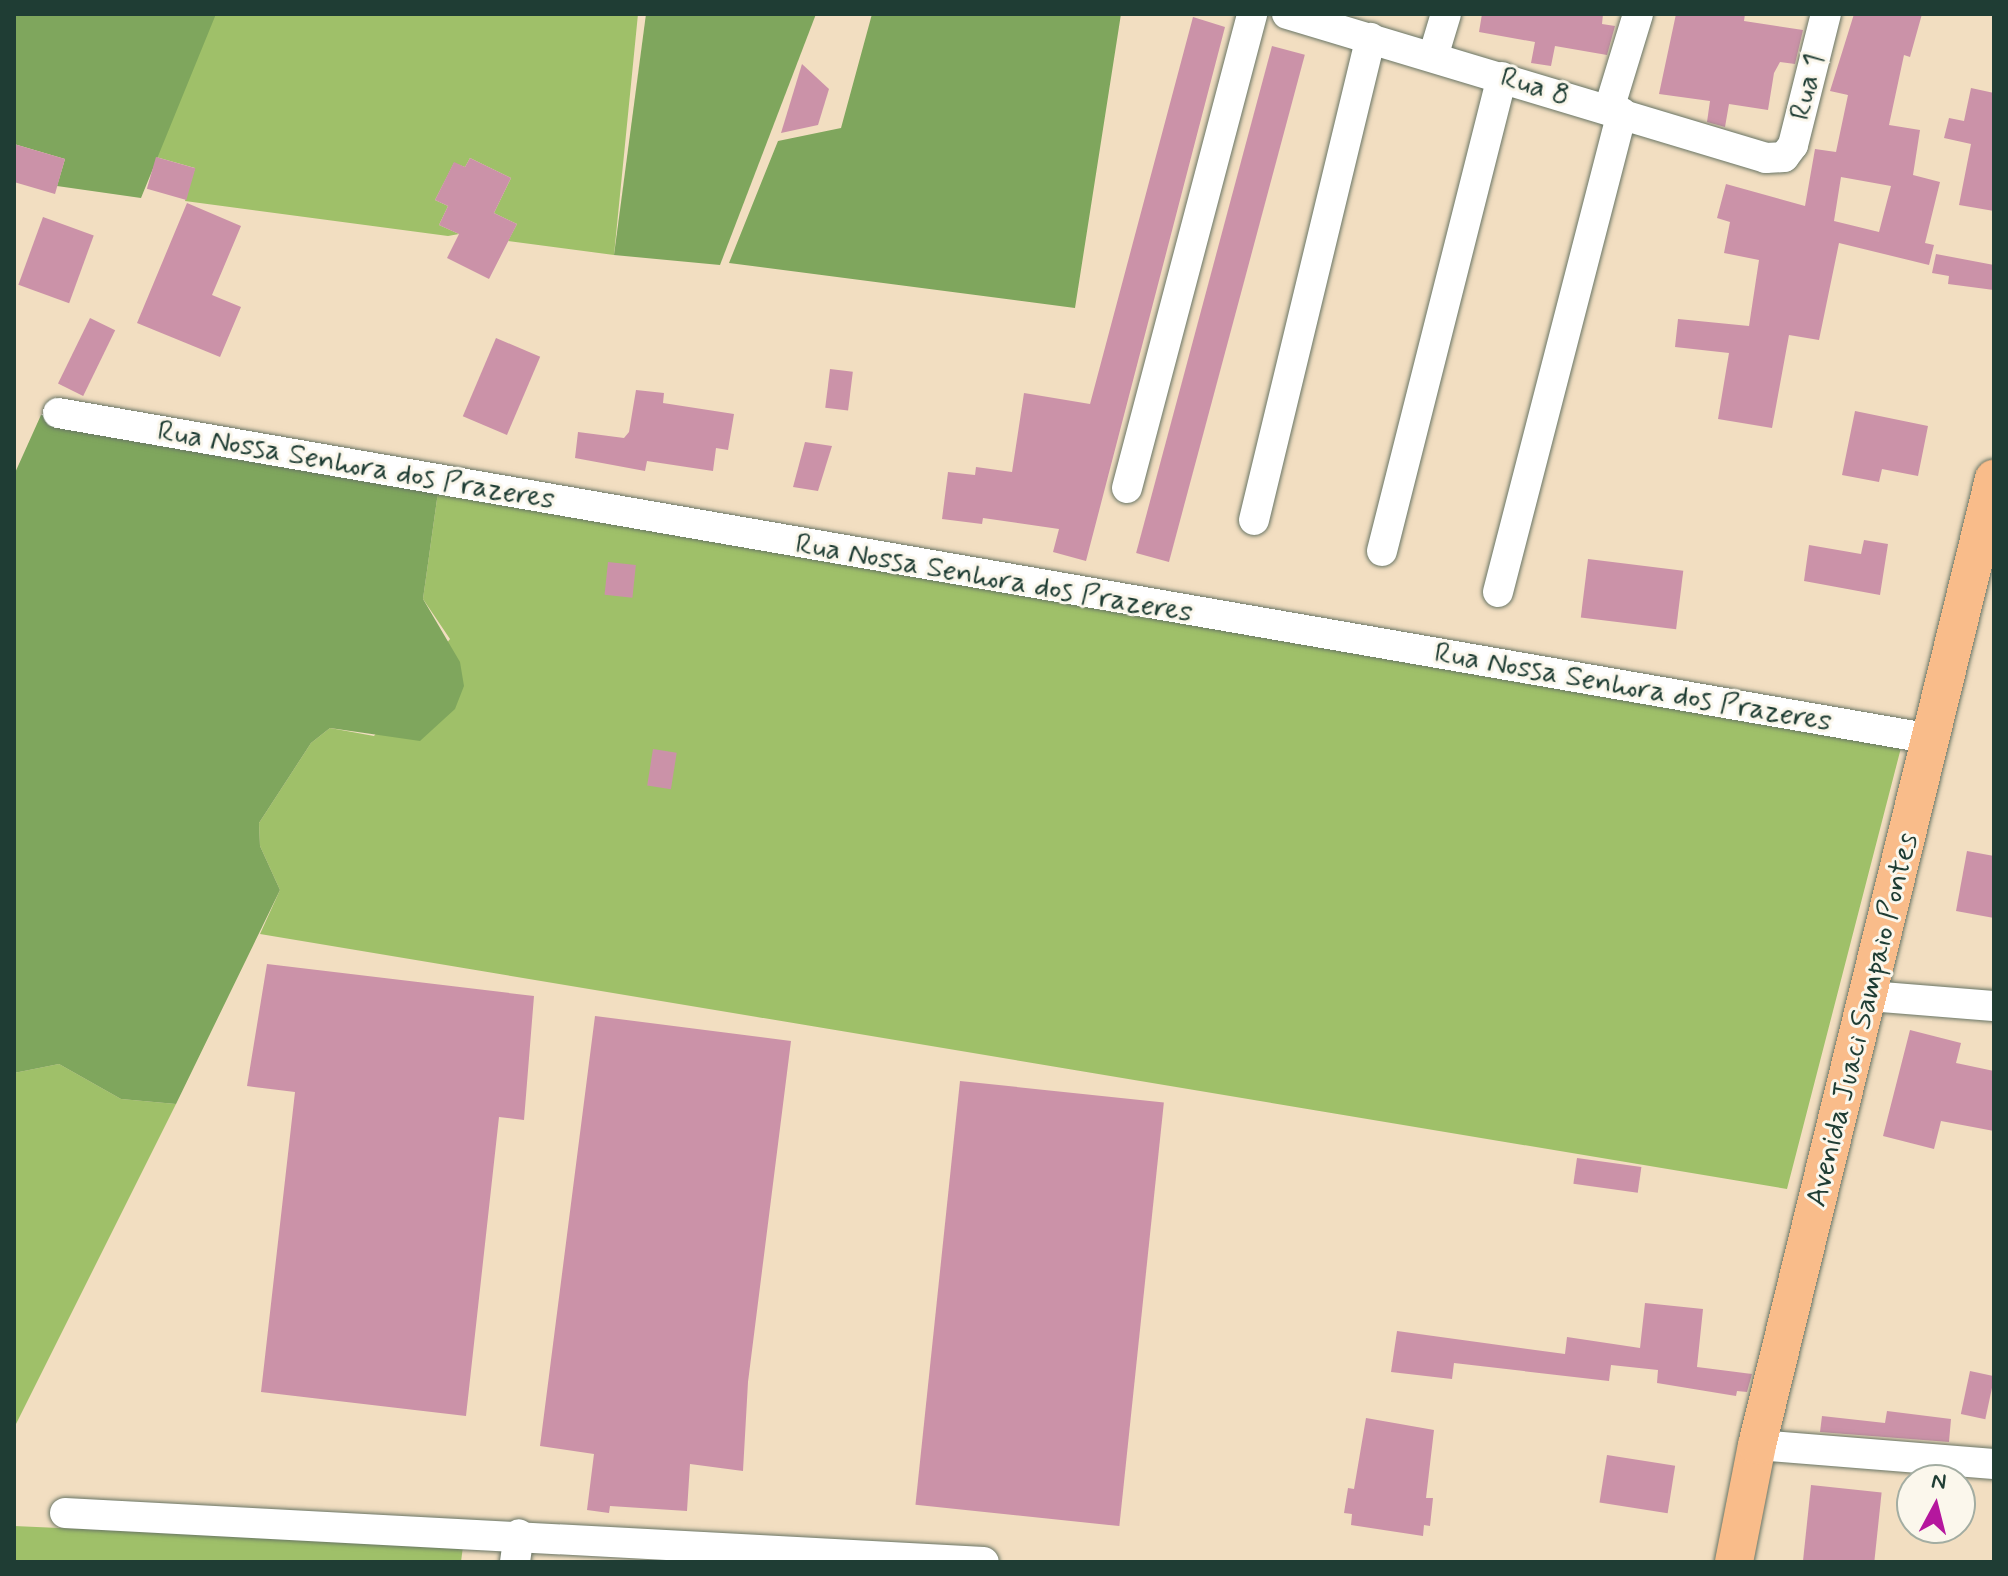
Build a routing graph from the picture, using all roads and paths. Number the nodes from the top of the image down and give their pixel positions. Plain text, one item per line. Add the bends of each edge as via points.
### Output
1 (1252, 14) edge
2 (1287, 14) edge
3 (1446, 14) edge
4 (1638, 14) edge
5 (1826, 14) edge
6 (1371, 38) junction
7 (1433, 57) junction
8 (1502, 77) junction
9 (1615, 111) junction
10 (1784, 157) joint
11 (58, 413) dead end
12 (1994, 479) edge
13 (1127, 488) dead end
14 (1254, 520) dead end
15 (1382, 551) dead end
16 (1985, 554) edge
17 (1498, 592) dead end
18 (1932, 739) junction
19 (1869, 996) junction
20 (1994, 1006) edge
21 (1757, 1445) junction
22 (1994, 1464) edge
23 (65, 1513) dead end
24 (517, 1548) edge
25 (984, 1562) edge
26 (1734, 1562) edge

1 - 13 street
2 - 6 street, Rua 8
3 - 7 street
4 - 9 street
5 - 10 street, Rua 1 via 1793,145
6 - 7 street, Rua 8
6 - 14 street
7 - 8 street, Rua 8
8 - 9 street, Rua 8
8 - 15 street
9 - 10 street, Rua 8 via 1766,158
9 - 17 street
11 - 18 street, Rua Nossa Senhora dos Prazeres
12 - 16 main road, Avenida Juaci Sampaio Pontes
16 - 18 main road, Avenida Juaci Sampaio Pontes
18 - 19 main road, Avenida Juaci Sampaio Pontes
19 - 20 street
19 - 21 main road, Avenida Juaci Sampaio Pontes
21 - 22 street
21 - 26 main road, Avenida Juaci Sampaio Pontes
23 - 24 street
24 - 25 street

